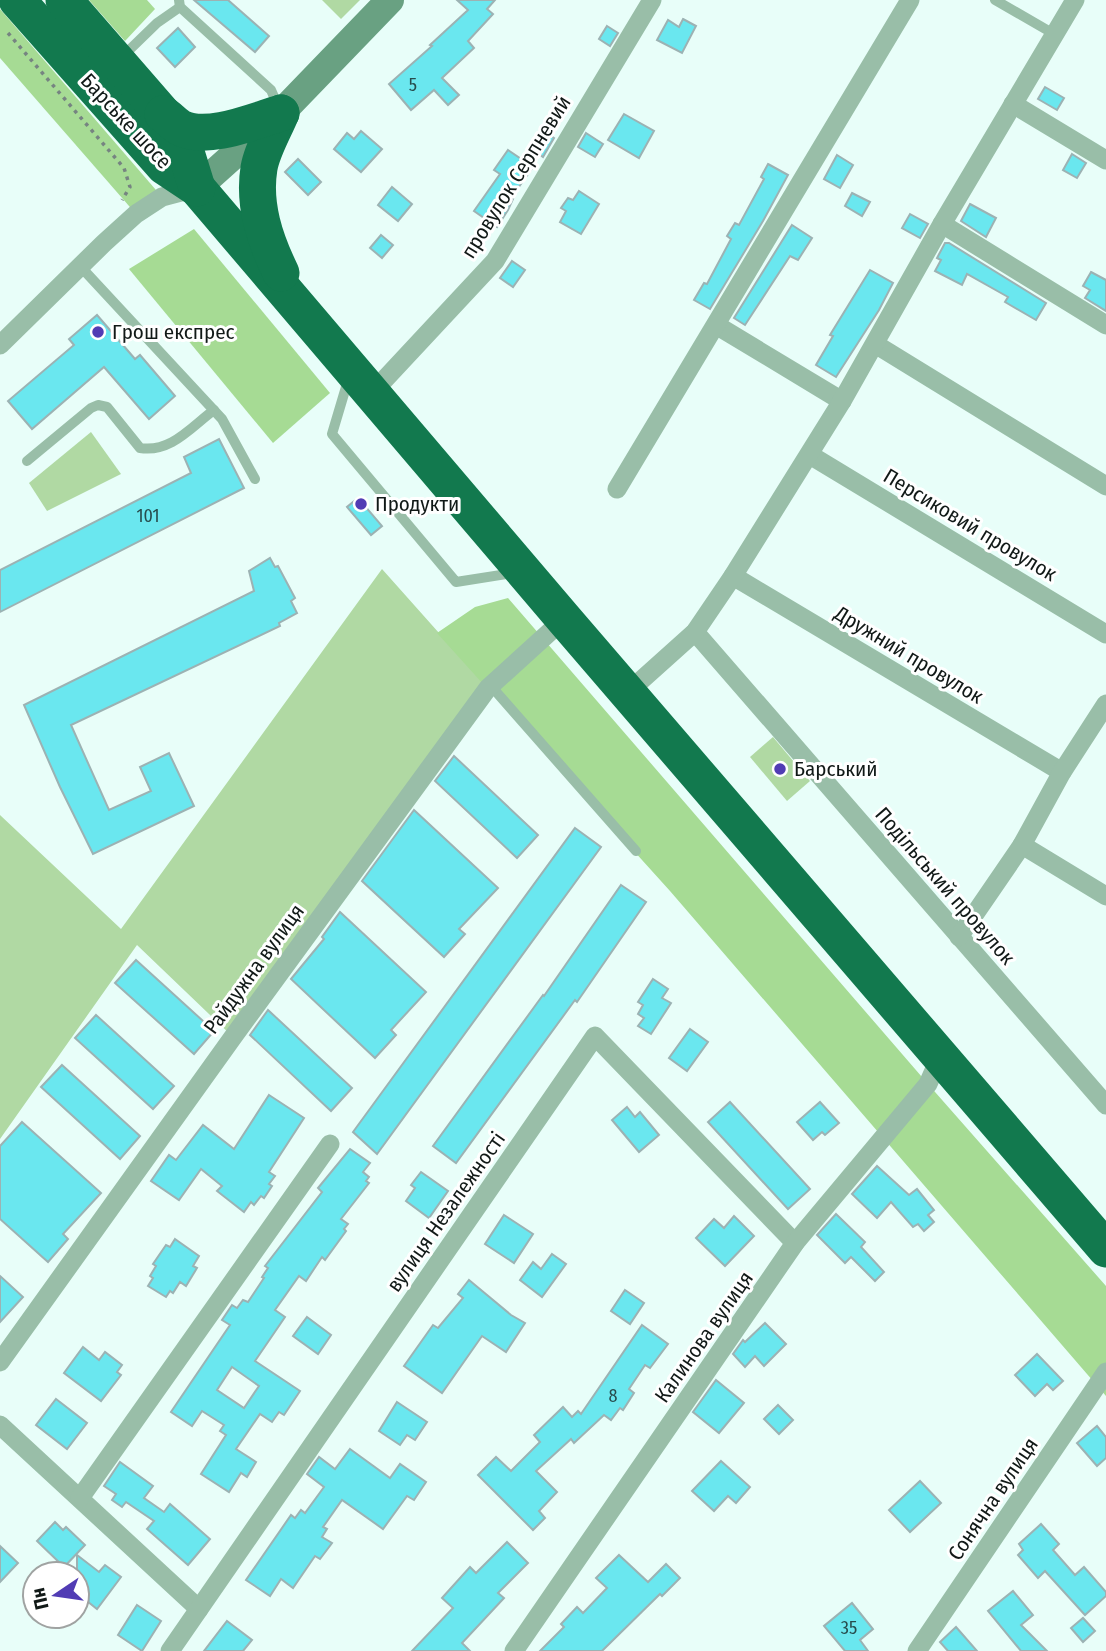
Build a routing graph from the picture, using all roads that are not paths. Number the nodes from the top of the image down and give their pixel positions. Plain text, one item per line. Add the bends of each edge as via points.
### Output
1 (17, 0) edge
2 (64, 0) edge
3 (390, 0) edge
4 (652, 0) edge
5 (910, 0) edge
6 (996, 0) edge
7 (1075, 0) edge
8 (179, 3) edge
9 (1054, 34) junction
10 (117, 61) junction
11 (1013, 104) junction
12 (281, 113) junction
13 (163, 114) junction
14 (1106, 160) edge
15 (197, 188) junction
16 (942, 224) junction
17 (80, 266) junction
18 (298, 309) junction
19 (716, 325) junction
20 (1106, 325) edge
21 (875, 344) junction
22 (0, 345) edge
23 (361, 382) junction
24 (842, 401) junction
25 (214, 410) junction
26 (810, 454) junction
27 (27, 461) dead end
28 (256, 479) dead end
29 (1106, 486) edge
30 (617, 489) dead end
31 (523, 572) junction
32 (733, 576) junction
33 (564, 619) junction
34 (695, 632) junction
35 (1106, 634) edge
36 (491, 686) junction
37 (627, 693) junction
38 (1106, 704) edge
39 (1062, 772) junction
40 (1022, 845) junction
41 (636, 850) dead end
42 (1106, 896) edge
43 (960, 937) junction
44 (940, 1057) junction
45 (1106, 1105) edge
46 (330, 1144) dead end
47 (795, 1243) junction
48 (1106, 1249) edge
49 (0, 1362) edge
50 (1106, 1372) edge
51 (0, 1426) edge
52 (80, 1498) junction
53 (199, 1609) junction
54 (170, 1651) edge
55 (514, 1651) edge
56 (917, 1651) edge

1 - 15 highway, Барське шосе via 155,157
2 - 10 highway, Барське шосе
3 - 12 main road
4 - 23 street, провулок Серпневий via 495,261
5 - 19 street
6 - 9 lane
7 - 9 street
8 - 10 lane
8 - 12 lane via 271,90
9 - 11 street
10 - 13 highway, Барське шосе
11 - 14 street
11 - 16 street
12 - 13 highway via 210,131 181,128
12 - 15 main road
12 - 18 highway via 259,166 257,192 267,243
13 - 15 highway, Барське шосе via 185,149
15 - 17 street via 162,197 145,208
15 - 18 highway
16 - 20 street
16 - 21 street
17 - 22 street
17 - 25 lane
18 - 23 highway
19 - 24 street
19 - 30 street
21 - 24 street
21 - 29 street
23 - 31 highway
23 - 31 lane via 332,434 456,582
24 - 26 street
25 - 27 lane via 167,447 152,450 140,447 107,407 98,405
25 - 28 lane
26 - 32 street
26 - 35 street, Персиковий провулок
31 - 33 highway
32 - 34 street
32 - 39 street, Дружний провулок
33 - 36 street, Райдужна вулиця
33 - 37 highway
34 - 37 street
34 - 43 street, Подільський провулок
36 - 41 lane
36 - 49 street, Райдужна вулиця
37 - 44 highway
38 - 39 street
39 - 40 street
40 - 42 street
40 - 43 street
43 - 45 street, Подільський провулок
44 - 47 street, Калинова вулиця via 928,1084
44 - 48 highway
46 - 52 street
47 - 53 street, вулиця Незалежності via 595,1036
47 - 55 street, Калинова вулиця
50 - 56 street, Сонячна вулиця
51 - 52 street
52 - 53 street
53 - 54 street, вулиця Незалежності

